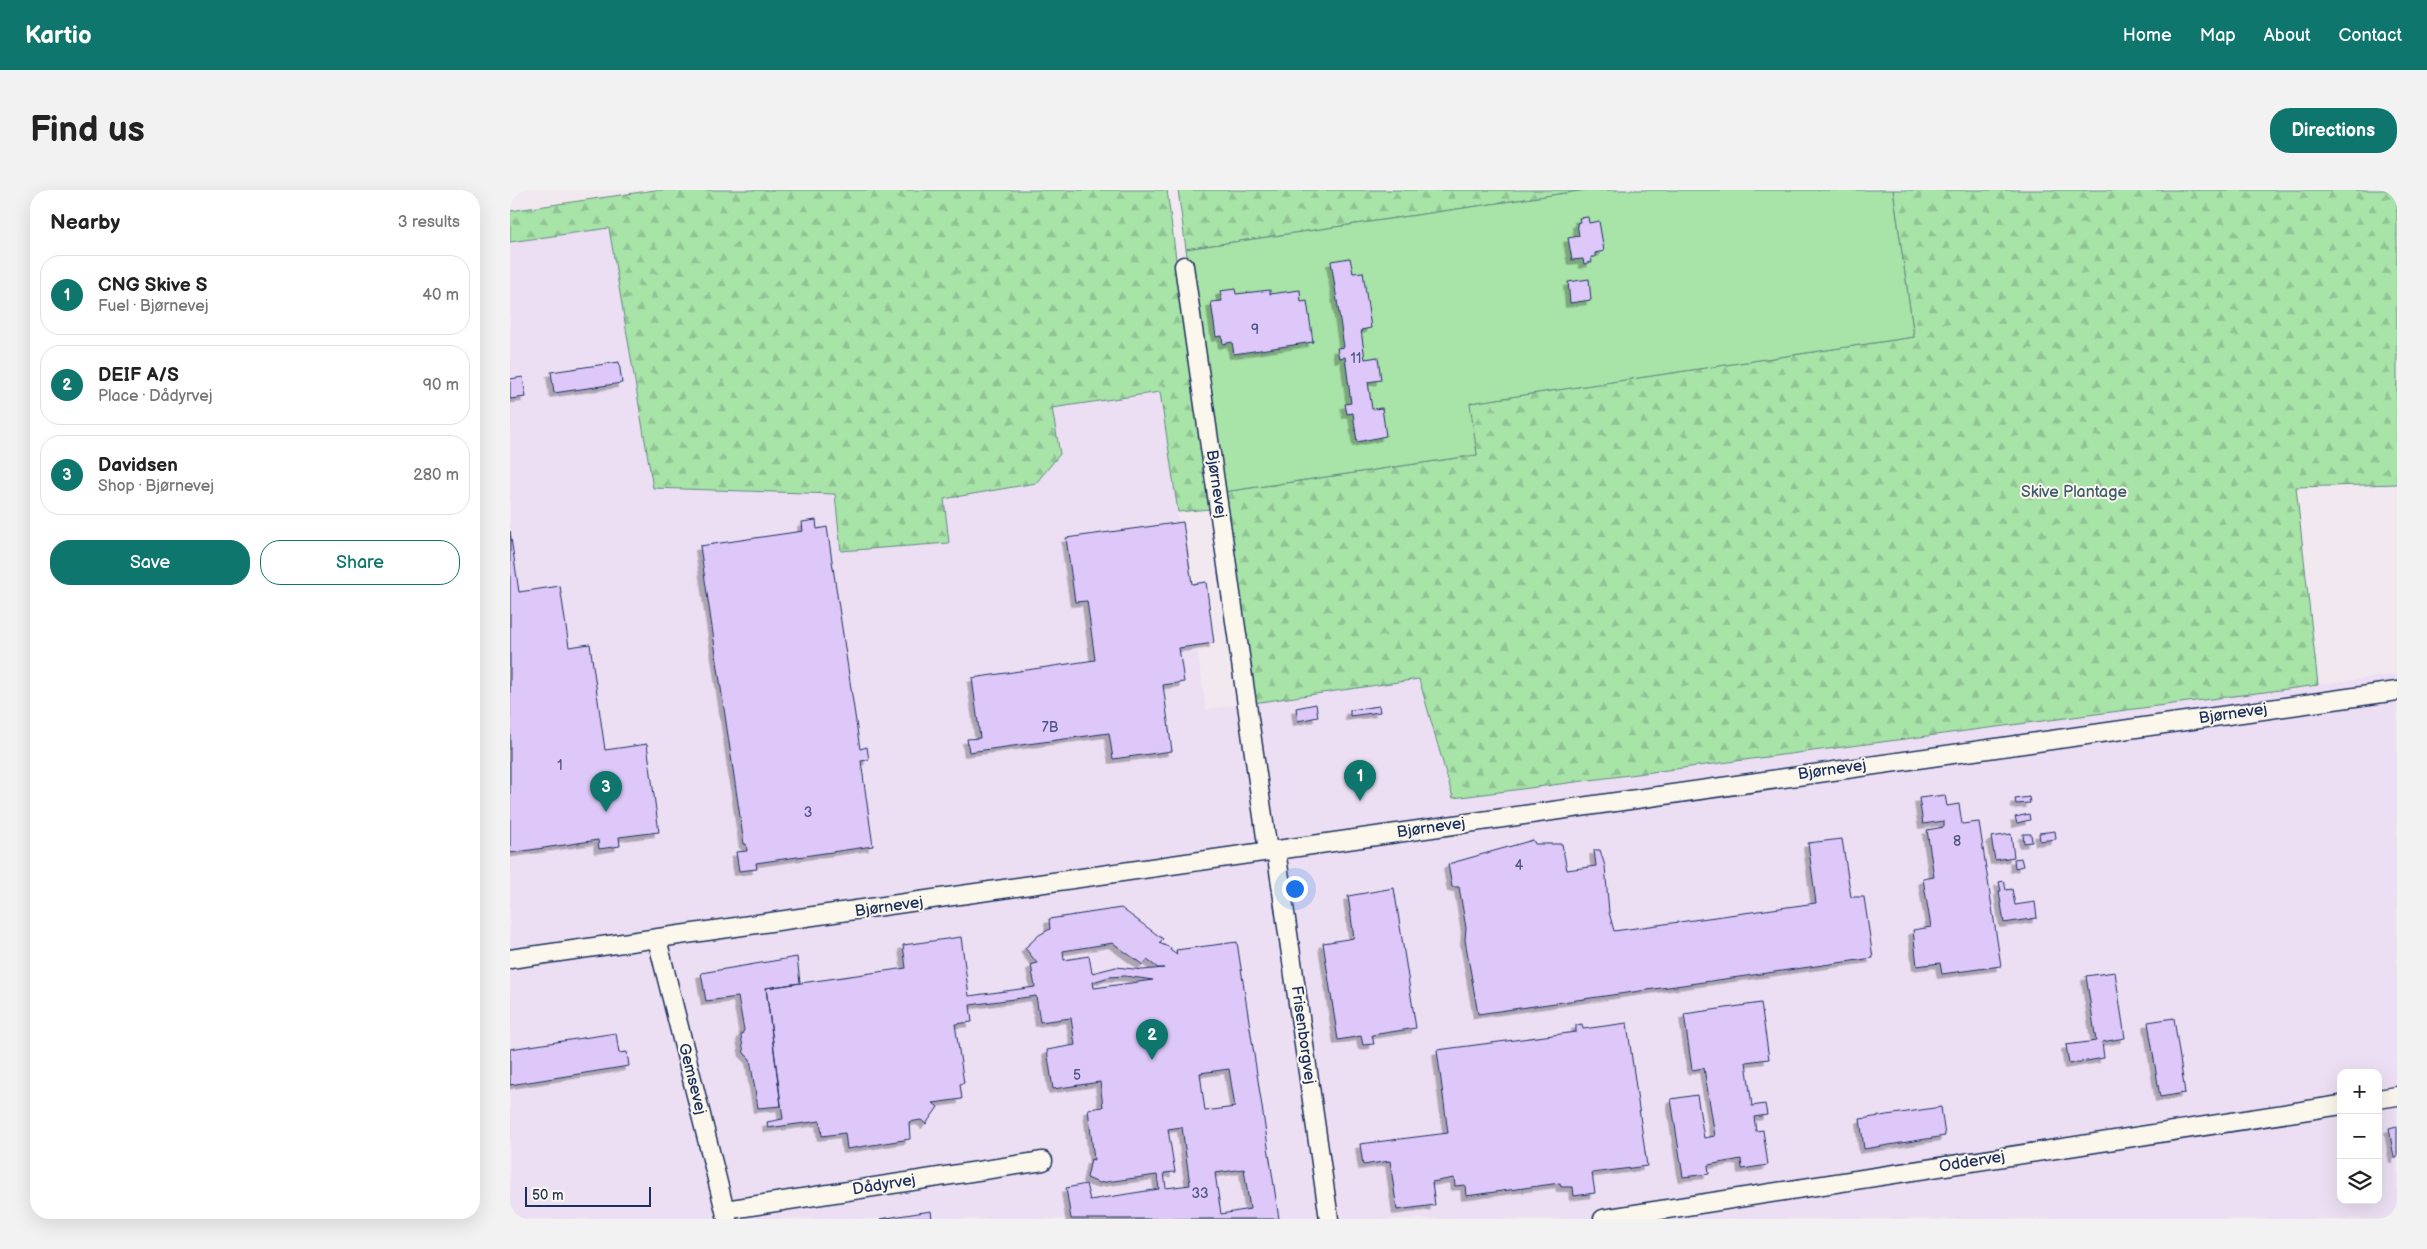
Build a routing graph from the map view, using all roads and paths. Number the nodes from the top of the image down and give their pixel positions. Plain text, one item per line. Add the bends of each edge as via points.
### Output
1 (1184, 266) dead end
2 (2397, 691) edge
3 (1272, 851) junction
4 (657, 939) junction
5 (510, 959) edge
6 (2397, 1096) edge
7 (2382, 1098) edge
8 (2337, 1106) edge
9 (1044, 1161) dead end
10 (726, 1214) edge
11 (1330, 1219) edge
12 (1604, 1219) edge

1 - 3 street, Bjørnevej
2 - 3 street, Bjørnevej
3 - 4 street, Bjørnevej
3 - 11 street, Frisenborgvej
4 - 5 street, Bjørnevej
4 - 10 street, Gemsevej
6 - 7 street
8 - 12 street, Oddervej
9 - 10 street, Dådyrvej

